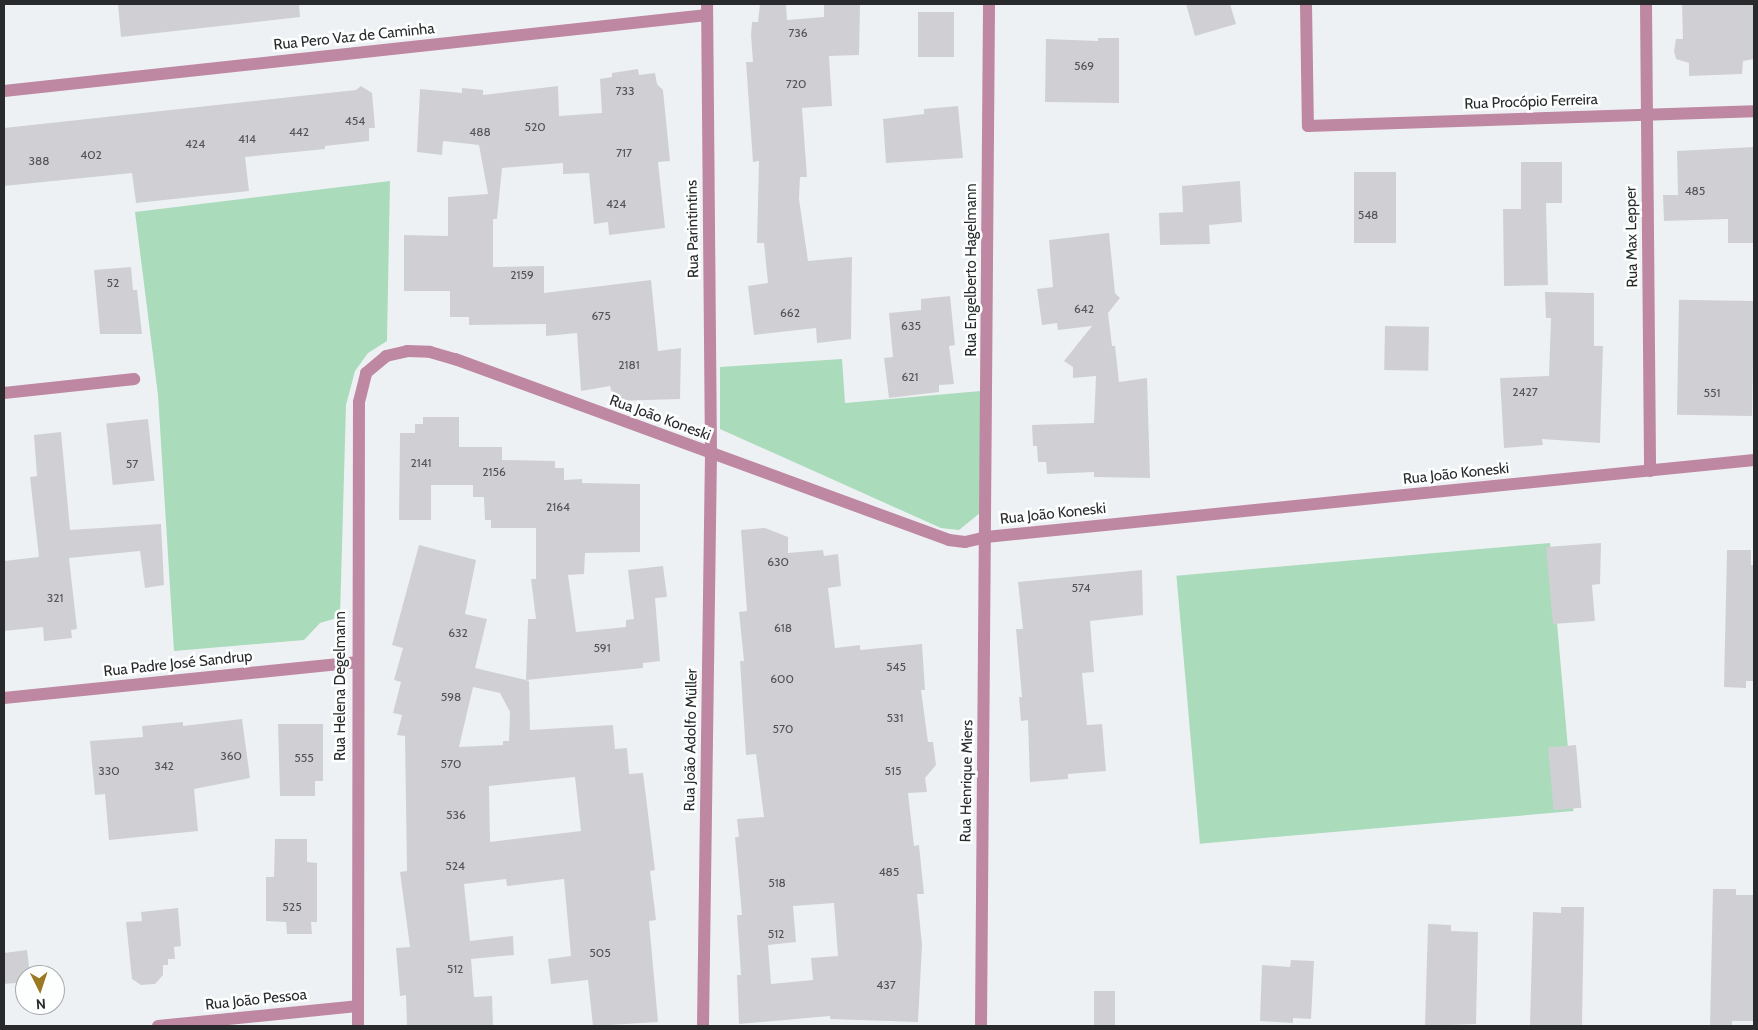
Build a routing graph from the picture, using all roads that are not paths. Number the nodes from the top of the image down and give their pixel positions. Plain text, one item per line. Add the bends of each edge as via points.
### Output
1 (989, 4) edge
2 (1306, 4) edge
3 (1646, 4) edge
4 (707, 10) edge
5 (4, 90) edge
6 (1754, 110) edge
7 (1647, 114) junction
8 (386, 356) joint
9 (134, 379) dead end
10 (4, 392) edge
11 (711, 455) junction
12 (1754, 460) edge
13 (1650, 471) junction
14 (986, 537) junction
15 (356, 662) junction
16 (4, 698) edge
17 (358, 1006) junction
18 (158, 1026) edge
19 (358, 1026) edge
20 (703, 1026) edge
21 (981, 1026) edge

1 - 14 street, Rua Engelberto Hagelmann
2 - 7 street, Rua Procópio Ferreira via 1308,126
3 - 7 street, Rua Max Lepper
4 - 5 street, Rua Pero Vaz de Caminha
4 - 11 street, Rua Parintintins
6 - 7 street, Rua Procópio Ferreira
7 - 13 street, Rua Max Lepper
8 - 11 street, Rua João Koneski via 407,351 430,352 454,359
8 - 15 street, Rua Helena Degelmann via 366,373 359,402
9 - 10 street
11 - 14 street, Rua João Koneski via 949,540 965,542
11 - 20 street, Rua João Adolfo Müller
12 - 13 street, Rua João Koneski
13 - 14 street, Rua João Koneski
14 - 21 street, Rua Henrique Miers
15 - 16 street, Rua Padre José Sandrup
15 - 17 street, Rua Helena Degelmann
17 - 18 street, Rua João Pessoa
17 - 19 street, Rua Helena Degelmann

